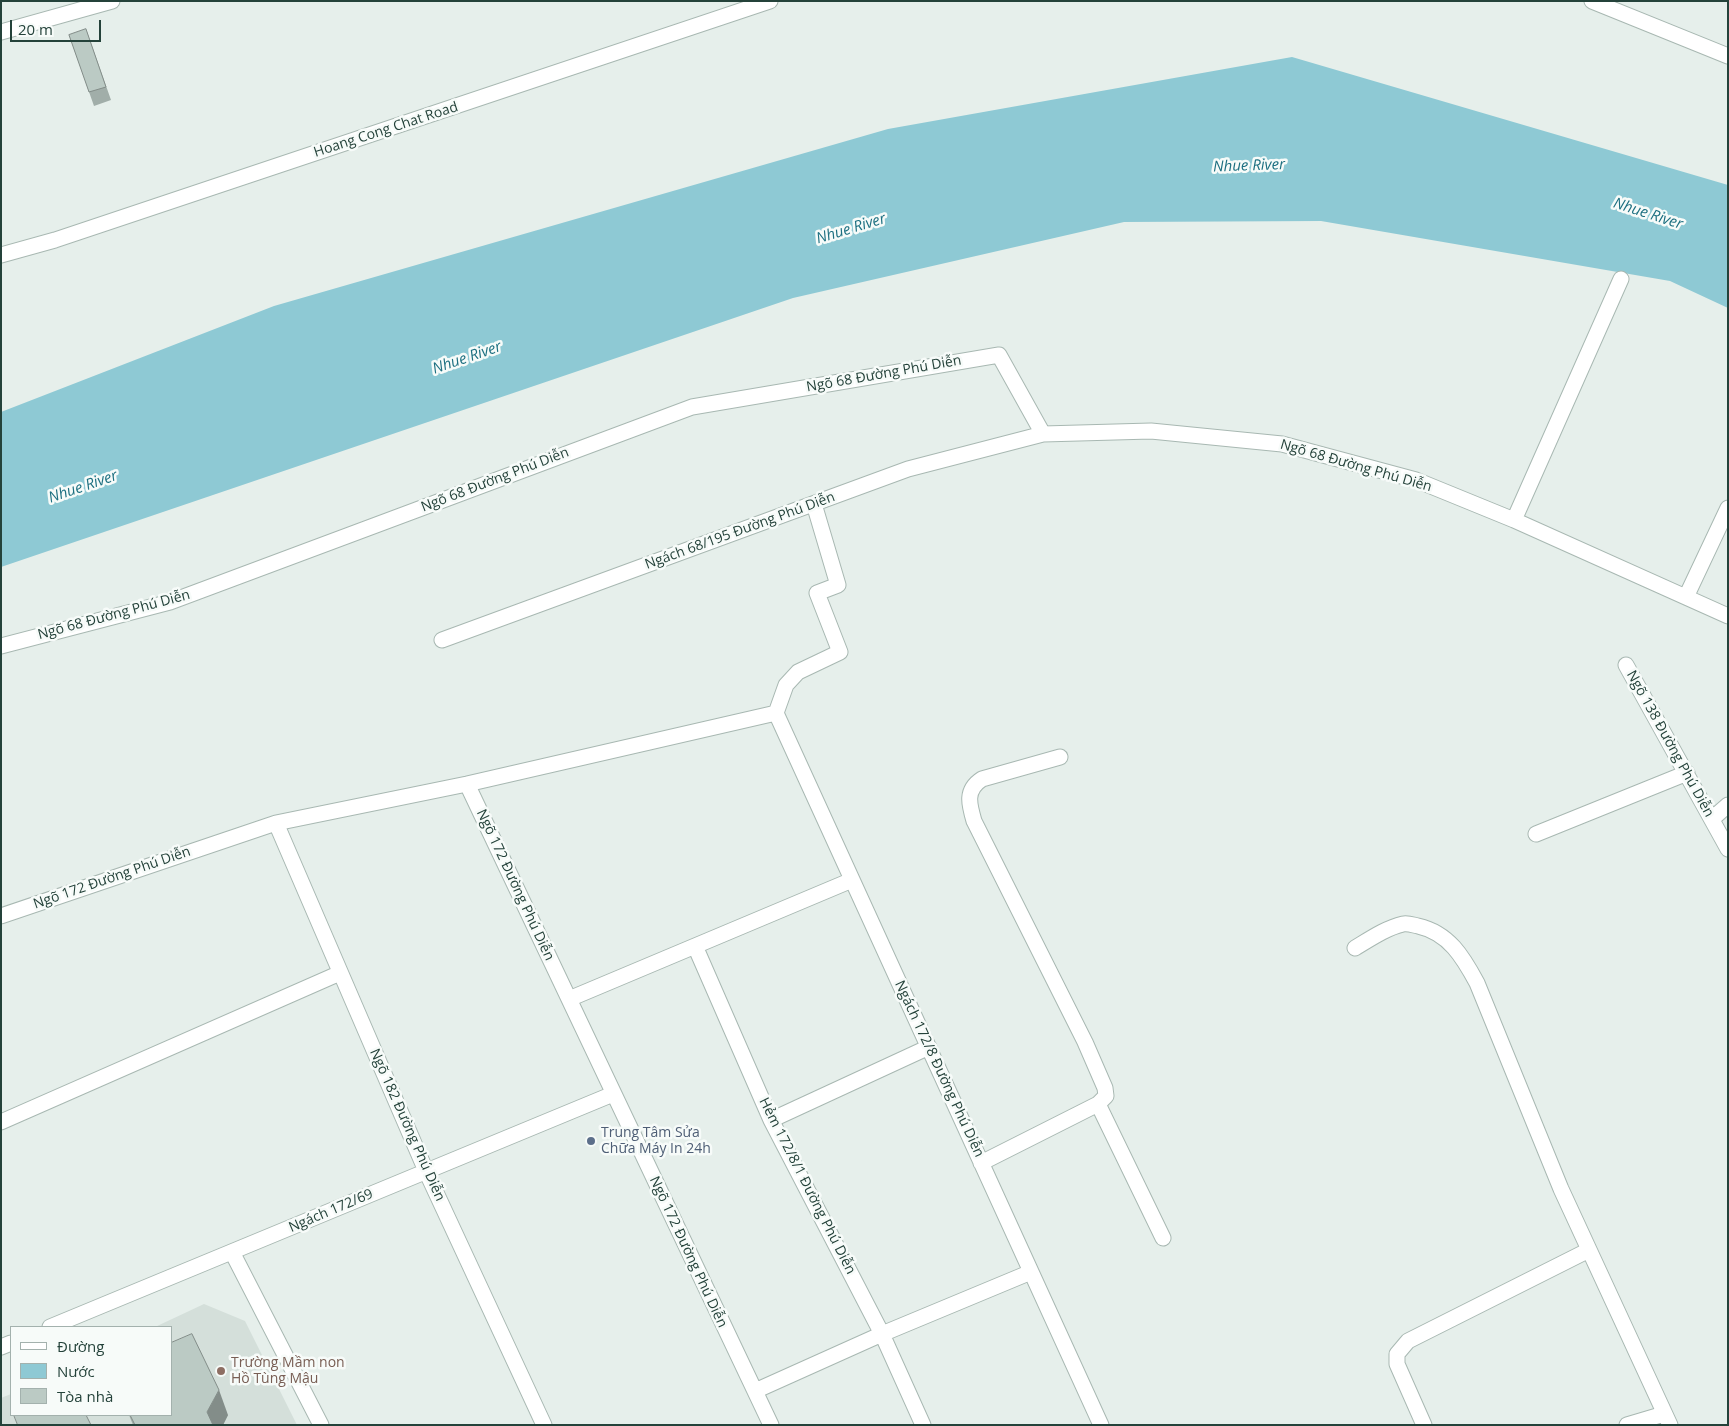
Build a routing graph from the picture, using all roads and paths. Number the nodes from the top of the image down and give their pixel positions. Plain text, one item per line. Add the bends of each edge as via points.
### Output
1 (112, 1) edge
2 (770, 1) edge
3 (1592, 1) edge
4 (1, 32) edge
5 (1728, 56) edge
6 (1, 256) edge
7 (1621, 279) dead end
8 (1043, 434) junction
9 (814, 504) junction
10 (1728, 508) edge
11 (1514, 520) junction
12 (1686, 597) junction
13 (1728, 616) edge
14 (442, 640) dead end
15 (1, 646) edge
16 (1626, 665) dead end
17 (776, 713) junction
18 (1060, 757) dead end
19 (1686, 773) junction
20 (467, 784) junction
21 (1728, 805) edge
22 (1712, 818) junction
23 (276, 823) junction
24 (1536, 834) dead end
25 (1728, 849) edge
26 (852, 880) junction
27 (1, 916) edge
28 (695, 946) junction
29 (1355, 948) dead end
30 (340, 972) junction
31 (569, 999) junction
32 (929, 1047) junction
33 (613, 1094) junction
34 (1098, 1104) junction
35 (771, 1120) junction
36 (1, 1122) edge
37 (981, 1163) junction
38 (426, 1171) junction
39 (1163, 1238) dead end
40 (1589, 1250) junction
41 (232, 1252) junction
42 (1031, 1272) junction
43 (52, 1326) edge
44 (882, 1334) junction
45 (754, 1392) junction
46 (1667, 1420) edge
47 (1098, 1424) edge
48 (321, 1425) edge
49 (544, 1425) edge
50 (771, 1425) edge
51 (923, 1425) edge
52 (1424, 1425) edge
53 (1627, 1425) edge

1 - 4 street
2 - 6 street, Hoang Cong Chat Road
3 - 5 street
7 - 11 street
8 - 9 street, Ngách 68/195 Đường Phú Diễn via 908,469
8 - 11 street, Ngõ 68 Đường Phú Diễn via 1151,431 1282,444 1416,480
8 - 15 street, Ngõ 68 Đường Phú Diễn via 999,354 692,406 170,602
9 - 14 street, Ngách 68/195 Đường Phú Diễn
9 - 17 street via 838,585 817,593 840,652 798,672 786,685
10 - 12 street
11 - 12 street, Ngõ 68 Đường Phú Diễn
12 - 13 street, Ngõ 68 Đường Phú Diễn
16 - 19 street, Ngõ 138 Đường Phú Diễn
17 - 20 street
17 - 26 street, Ngách 172/8 Đường Phú Diễn
18 - 34 street via 982,779 970,792 969,804 974,821 1102,1081 1106,1096
19 - 22 street, Ngõ 138 Đường Phú Diễn
19 - 24 street
20 - 23 street, Ngõ 172 Đường Phú Diễn
20 - 31 street, Ngõ 172 Đường Phú Diễn
21 - 22 street
22 - 25 street, Ngõ 138 Đường Phú Diễn
23 - 27 street, Ngõ 172 Đường Phú Diễn
23 - 30 street, Ngõ 182 Đường Phú Diễn
26 - 28 street
26 - 32 street, Ngách 172/8 Đường Phú Diễn
28 - 31 street
28 - 35 street, Hẻm 172/8/1 Đường Phú Diễn
29 - 40 street via 1384,931 1406,923 1428,928 1450,942 1463,957 1477,983
30 - 36 street
30 - 38 street, Ngõ 182 Đường Phú Diễn
31 - 33 street, Ngõ 172 Đường Phú Diễn
32 - 35 street
32 - 37 street, Ngách 172/8 Đường Phú Diễn
33 - 38 street, Ngách 172/69
33 - 45 street, Ngõ 172 Đường Phú Diễn
34 - 37 street
34 - 39 street
35 - 44 street, Hẻm 172/8/1 Đường Phú Diễn
37 - 42 street, Ngách 172/8 Đường Phú Diễn
38 - 41 street, Ngách 172/69
38 - 49 street, Ngõ 182 Đường Phú Diễn
40 - 46 street
40 - 52 street via 1408,1341 1397,1354 1397,1364
41 - 43 street, Ngách 172/69
41 - 48 street
42 - 44 street
42 - 47 street, Ngách 172/8 Đường Phú Diễn
44 - 45 street
44 - 51 street, Hẻm 172/8/1 Đường Phú Diễn
45 - 50 street, Ngõ 172 Đường Phú Diễn
46 - 53 street

